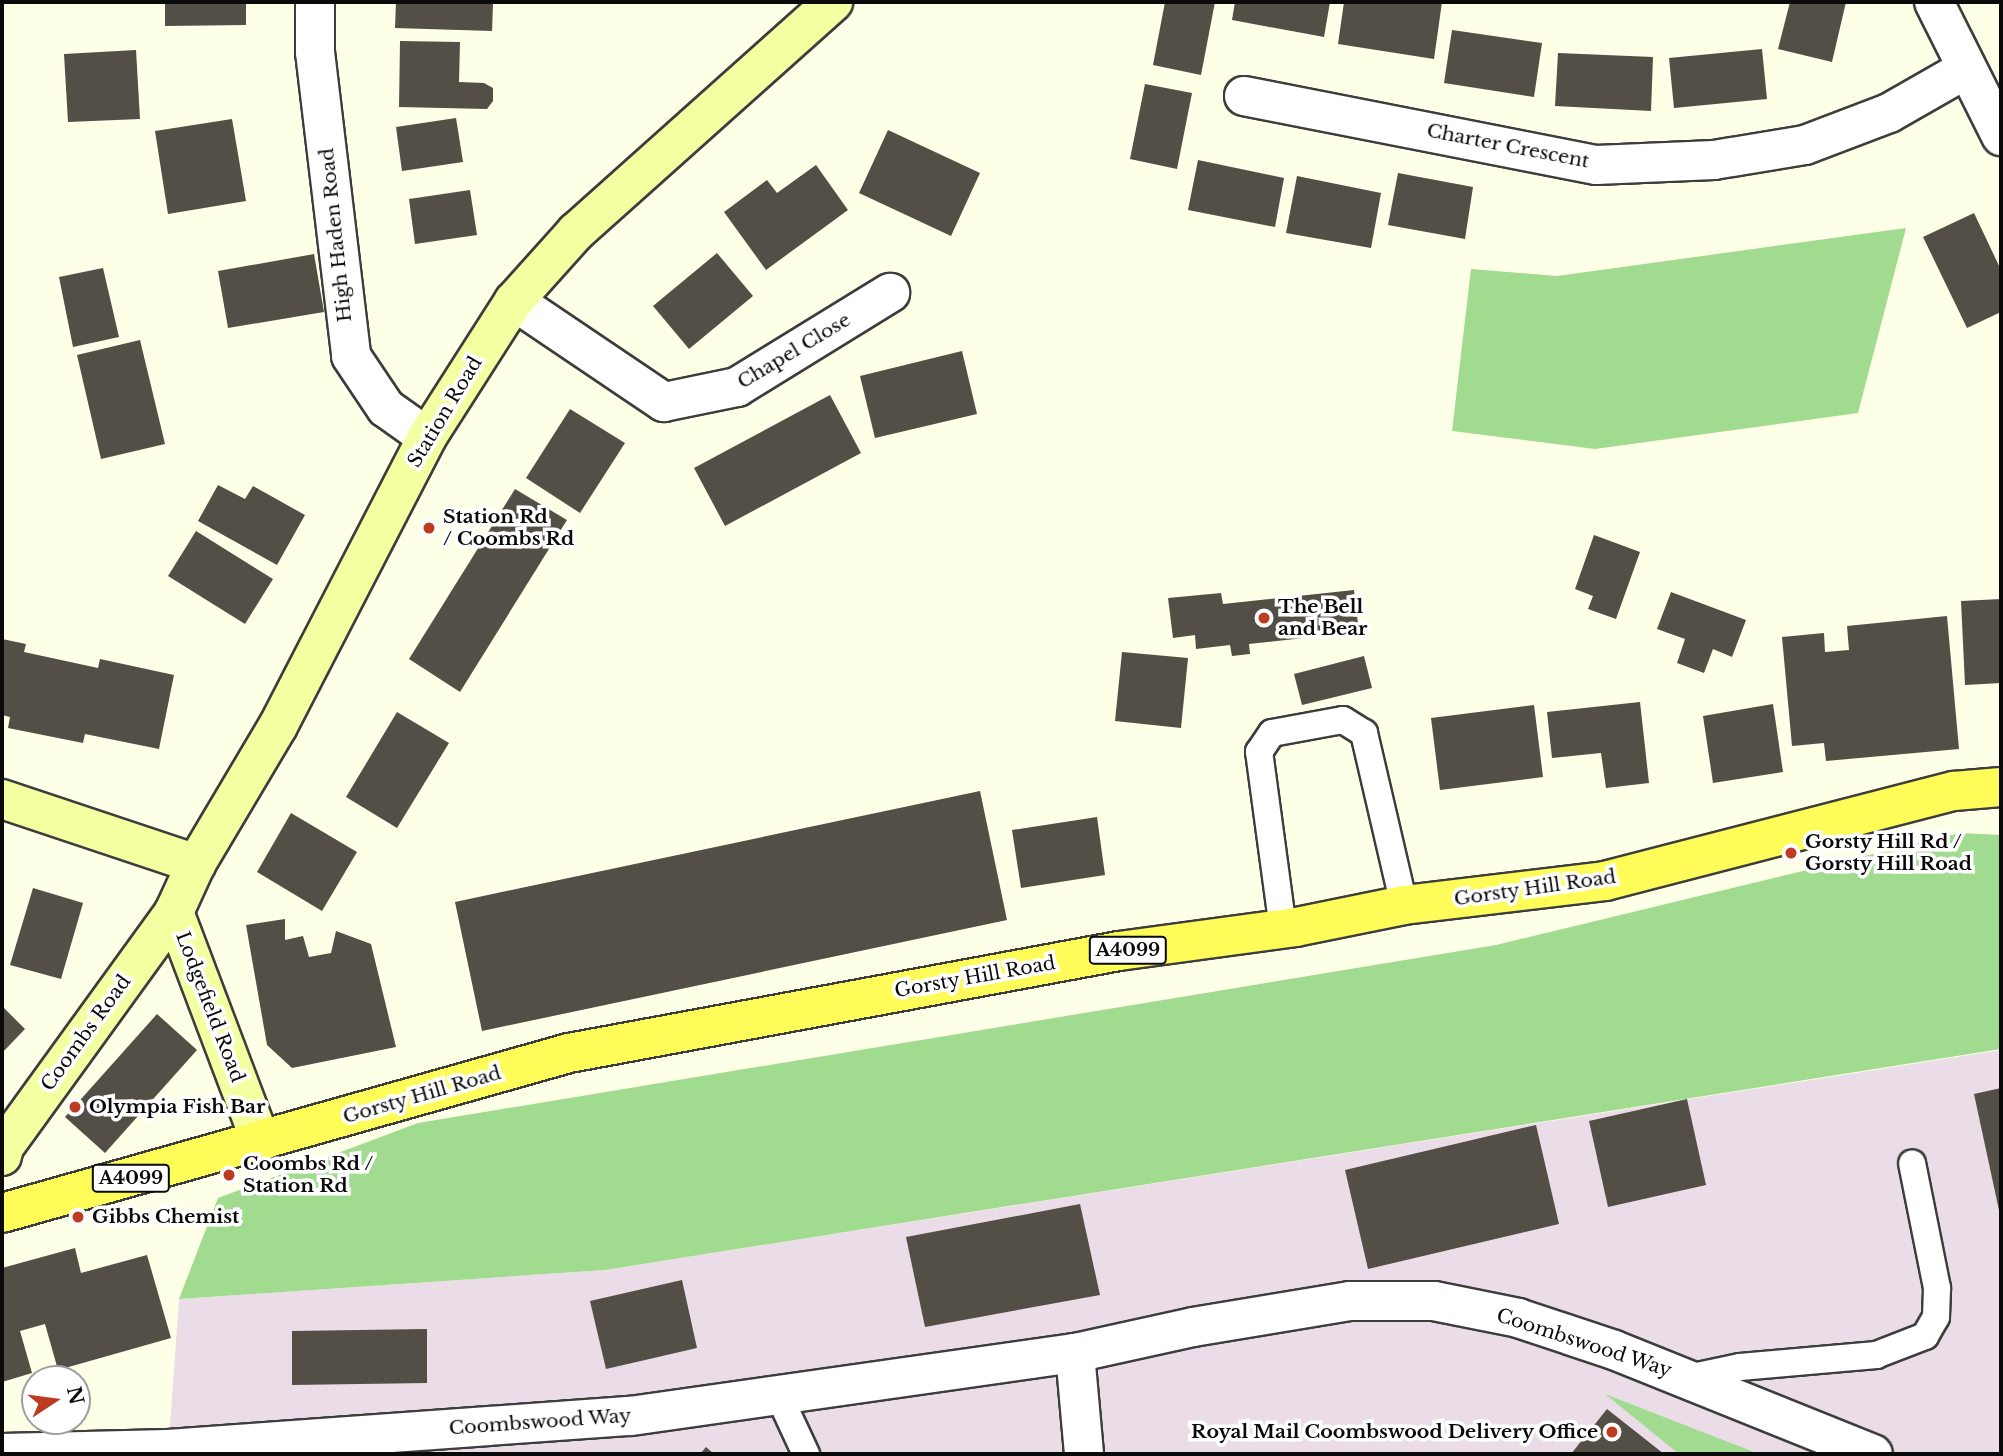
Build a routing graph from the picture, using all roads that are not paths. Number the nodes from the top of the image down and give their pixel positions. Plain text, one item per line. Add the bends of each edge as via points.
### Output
1 (316, 2) edge
2 (833, 2) edge
3 (1934, 2) edge
4 (1966, 69) junction
5 (1244, 96) dead end
6 (2001, 135) edge
7 (890, 293) dead end
8 (514, 301) junction
9 (427, 437) junction
10 (2001, 787) edge
11 (2, 799) edge
12 (196, 864) junction
13 (1404, 905) junction
14 (174, 912) junction
15 (1283, 929) junction
16 (261, 1142) junction
17 (2, 1156) edge
18 (1912, 1163) dead end
19 (2, 1213) edge
20 (1075, 1353) junction
21 (1688, 1378) junction
22 (780, 1398) junction
23 (2, 1453) edge
24 (806, 1454) edge
25 (1084, 1454) edge
26 (1873, 1454) edge

1 - 9 street, High Haden Road via 315,52 351,356 386,408
2 - 8 street, Station Road via 576,232
3 - 4 street
4 - 5 street, Charter Crescent via 1889,113 1805,145 1688,161 1596,164
4 - 6 street
7 - 8 street, Chapel Close via 737,387 664,402
8 - 9 street, Station Road
9 - 12 street, Station Road via 278,726
10 - 13 main road, Gorsty Hill Road / A4099 via 1954,791 1605,881
11 - 12 street
12 - 14 street, Station Road
13 - 15 main road, Gorsty Hill Road / A4099
13 - 15 lane via 1364,733 1343,720 1272,733 1259,752
14 - 16 street, Lodgefield Road
14 - 17 street, Coombs Road via 4,1147
15 - 16 main road, Gorsty Hill Road / A4099 via 1119,951 569,1053
16 - 19 main road, Gorsty Hill Road / A4099
18 - 21 lane via 1937,1287 1936,1317 1925,1336 1876,1355 1740,1367
20 - 21 street, Coombswood Way via 1193,1327 1350,1301 1434,1301 1518,1318
20 - 22 street, Coombswood Way
20 - 25 street
21 - 26 street, Coombswood Way
22 - 23 street, Coombswood Way via 631,1416 250,1443
22 - 24 lane

